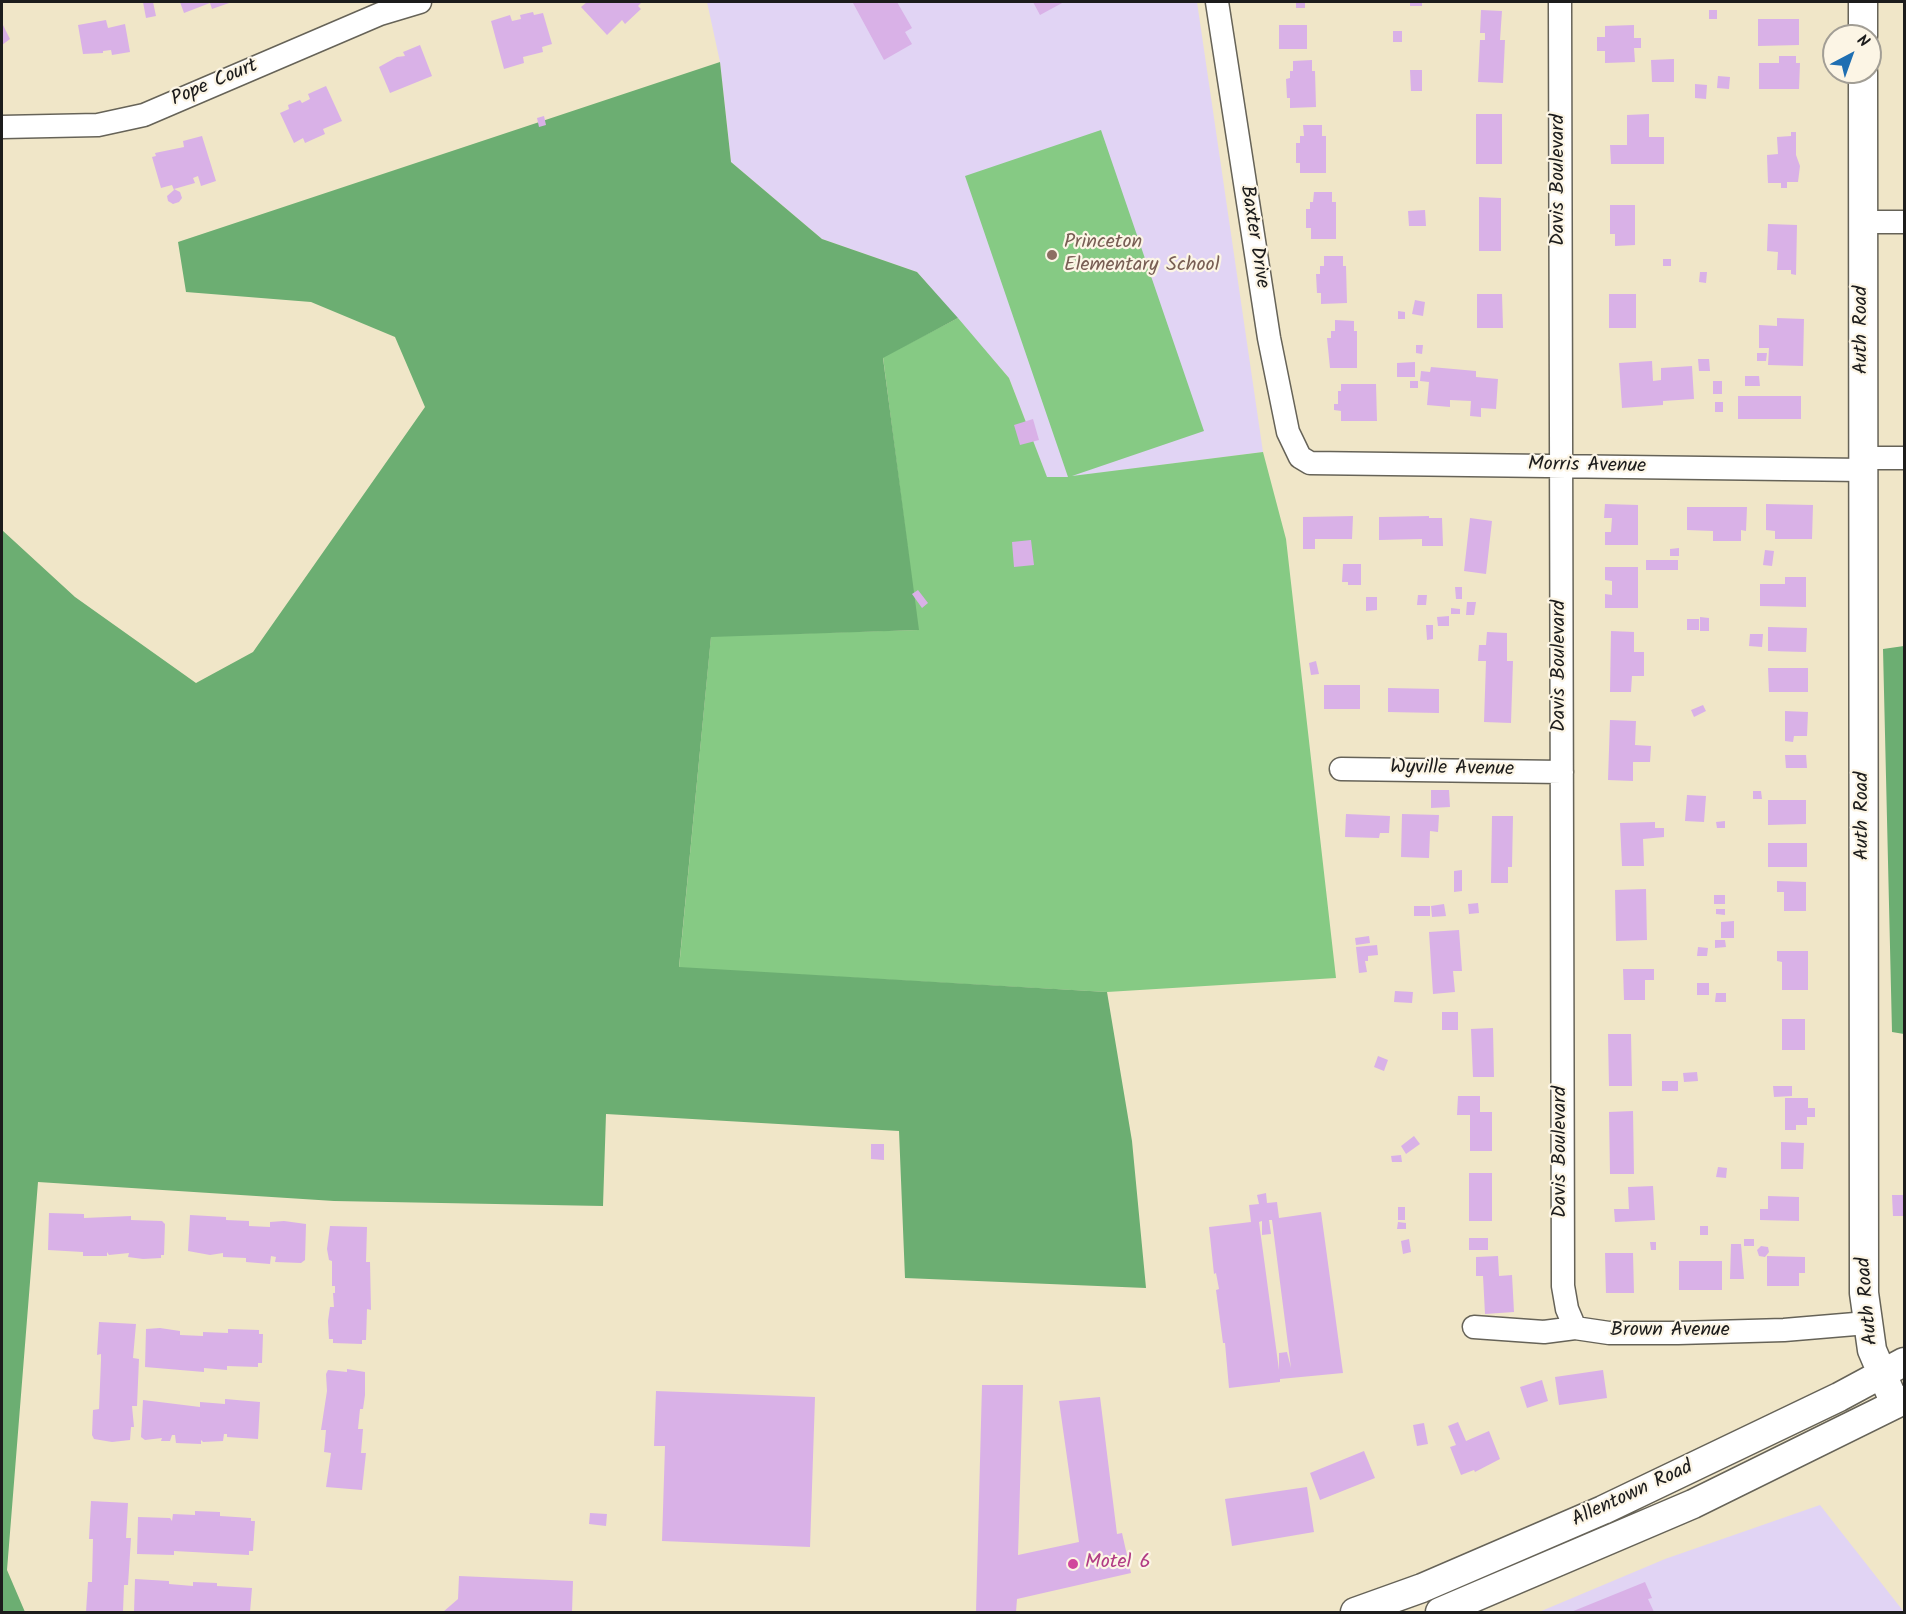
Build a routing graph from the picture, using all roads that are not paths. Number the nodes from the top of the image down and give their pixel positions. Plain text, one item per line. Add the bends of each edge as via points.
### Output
1 (420, 2) edge
2 (1217, 2) edge
3 (1560, 2) edge
4 (1863, 2) edge
5 (1863, 24) edge
6 (1863, 84) edge
7 (2, 127) edge
8 (1863, 222) junction
9 (1905, 222) edge
10 (1905, 458) edge
11 (1310, 463) joint
12 (1863, 464) junction
13 (1561, 466) junction
14 (1341, 769) dead end
15 (1562, 772) junction
16 (1867, 1323) junction
17 (1474, 1327) dead end
18 (1575, 1328) junction
19 (1893, 1369) edge
20 (1900, 1402) edge
21 (1355, 1612) edge
22 (1440, 1612) edge

1 - 7 street, Pope Court via 380,14 144,115 98,124
2 - 11 street, Baxter Drive via 1269,338 1288,432 1300,457
3 - 13 street, Davis Boulevard
4 - 5 main road
6 - 8 main road, Auth Road
8 - 9 street
8 - 12 main road, Auth Road
10 - 12 street, Morris Avenue
11 - 13 street, Morris Avenue
12 - 13 street, Morris Avenue
12 - 16 main road, Auth Road
13 - 15 street, Davis Boulevard
14 - 15 street, Wyville Avenue
15 - 18 street, Davis Boulevard via 1563,1286
16 - 18 street, Brown Avenue via 1727,1333 1609,1333
16 - 19 main road, Auth Road via 1872,1350
17 - 18 street, Brown Avenue via 1544,1332
19 - 20 main road, Auth Road
19 - 21 main road, Allentown Road via 1714,1459 1579,1520 1422,1588
20 - 22 main road, Allentown Road via 1694,1504

